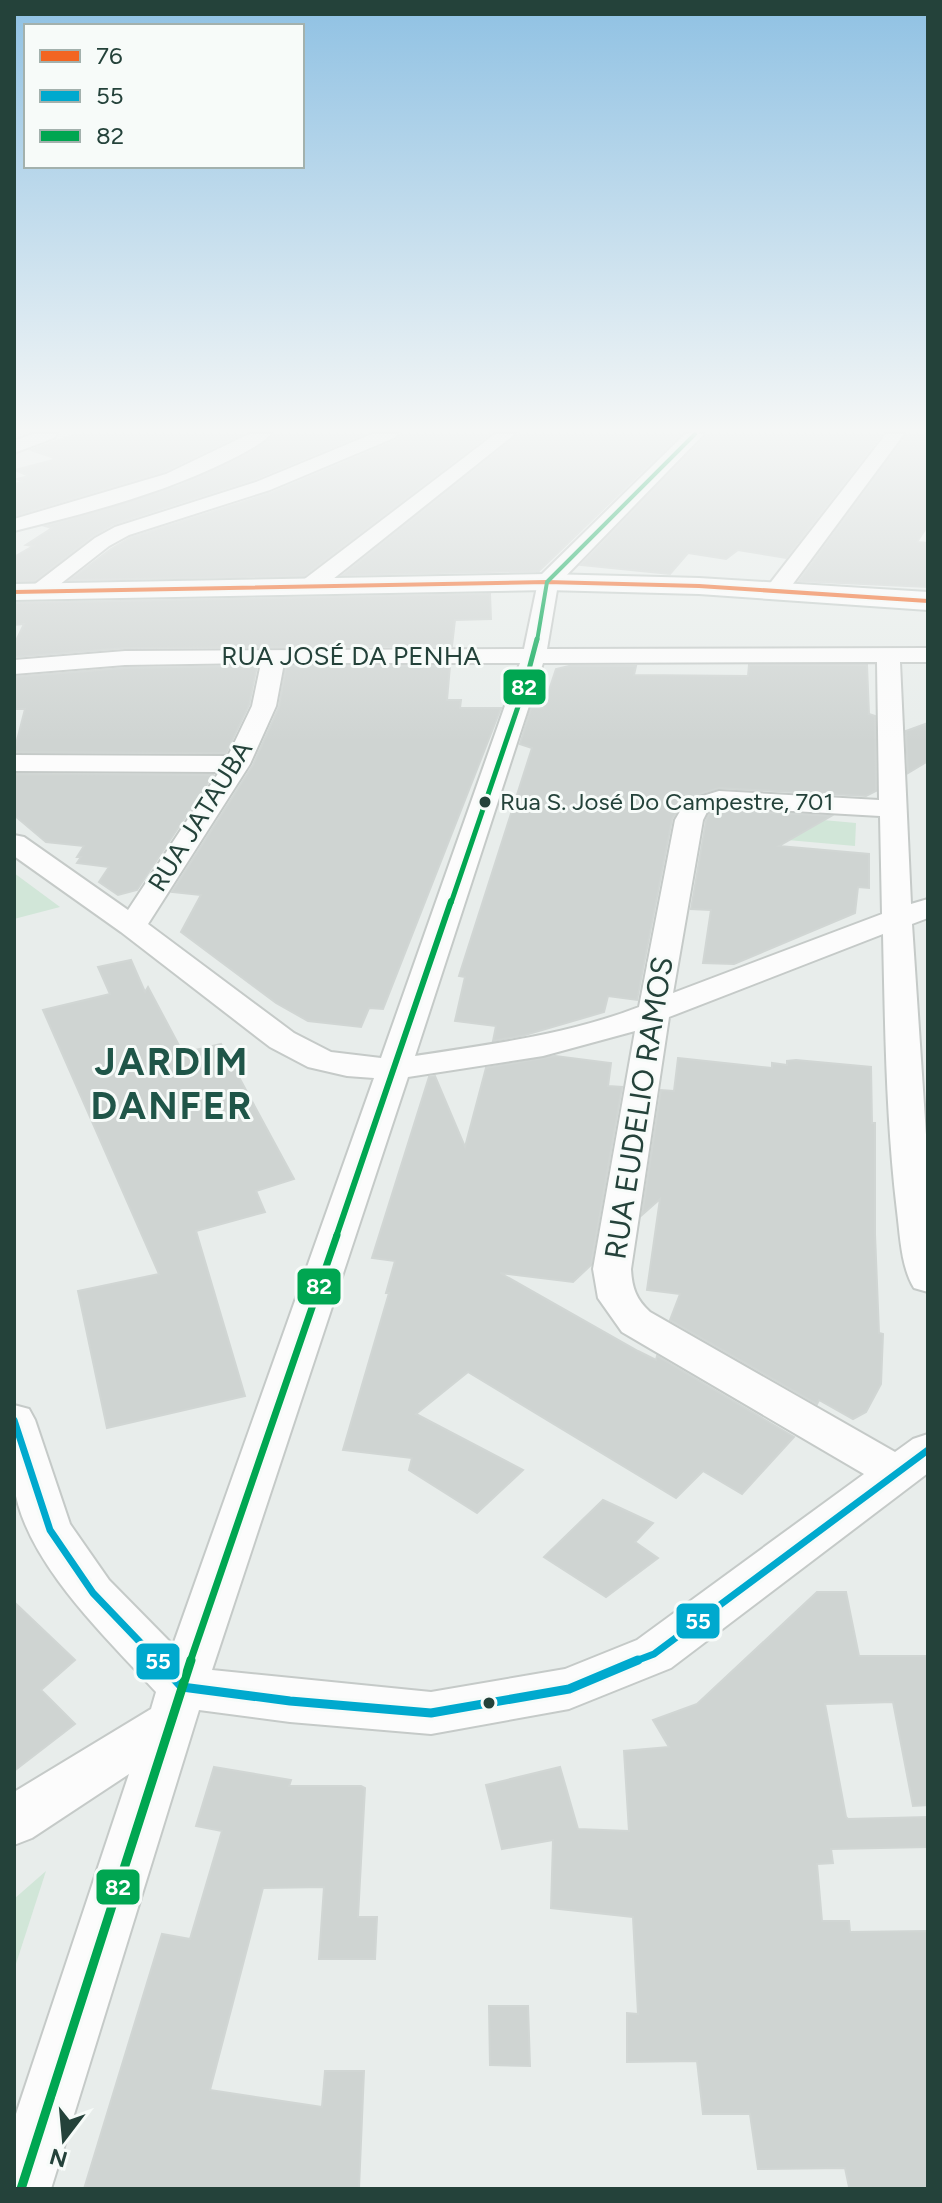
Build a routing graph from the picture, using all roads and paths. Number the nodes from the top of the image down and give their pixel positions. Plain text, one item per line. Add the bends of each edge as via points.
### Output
1 (111, 537) edge
2 (373, 537) edge
3 (592, 537) edge
4 (817, 537) edge
5 (547, 582) junction
6 (310, 586) junction
7 (776, 591) junction
8 (26, 592) edge
9 (928, 601) edge
10 (888, 653) junction
11 (534, 655) junction
12 (928, 655) edge
13 (274, 656) junction
14 (14, 667) edge
15 (14, 763) edge
16 (237, 764) junction
17 (892, 809) junction
18 (14, 843) edge
19 (928, 908) edge
20 (896, 920) junction
21 (132, 926) junction
22 (655, 1014) junction
23 (392, 1069) junction
24 (923, 1235) edge
25 (928, 1279) edge
26 (14, 1420) edge
27 (912, 1461) edge
28 (177, 1705) junction
29 (14, 1822) edge
30 (21, 2189) edge

1 - 8 street
2 - 6 street
3 - 5 street
4 - 7 street
5 - 6 main road
5 - 7 main road
5 - 11 street
6 - 8 main road
7 - 9 main road
10 - 11 street, RUA JOSÉ DA PENHA
10 - 12 street, RUA JOSÉ DA PENHA
10 - 17 street
11 - 13 street, RUA JOSÉ DA PENHA
11 - 23 street
13 - 14 street, RUA JOSÉ DA PENHA via 125,658
13 - 16 street, RUA JATAUBA via 264,706
15 - 16 street
16 - 21 street, RUA JATAUBA
17 - 20 street
17 - 22 street, RUA EUDELIO RAMOS via 719,799 696,807 689,820
18 - 21 street
19 - 20 street
20 - 22 street
20 - 24 street via 911,1176
21 - 23 street via 282,1040 320,1060
22 - 23 street via 543,1046
22 - 27 street, RUA EUDELIO RAMOS via 612,1269 618,1305 636,1322
23 - 28 street
24 - 25 street
26 - 28 street via 50,1530
27 - 28 street via 654,1654 569,1689 431,1713 290,1701
28 - 29 street
28 - 30 street

